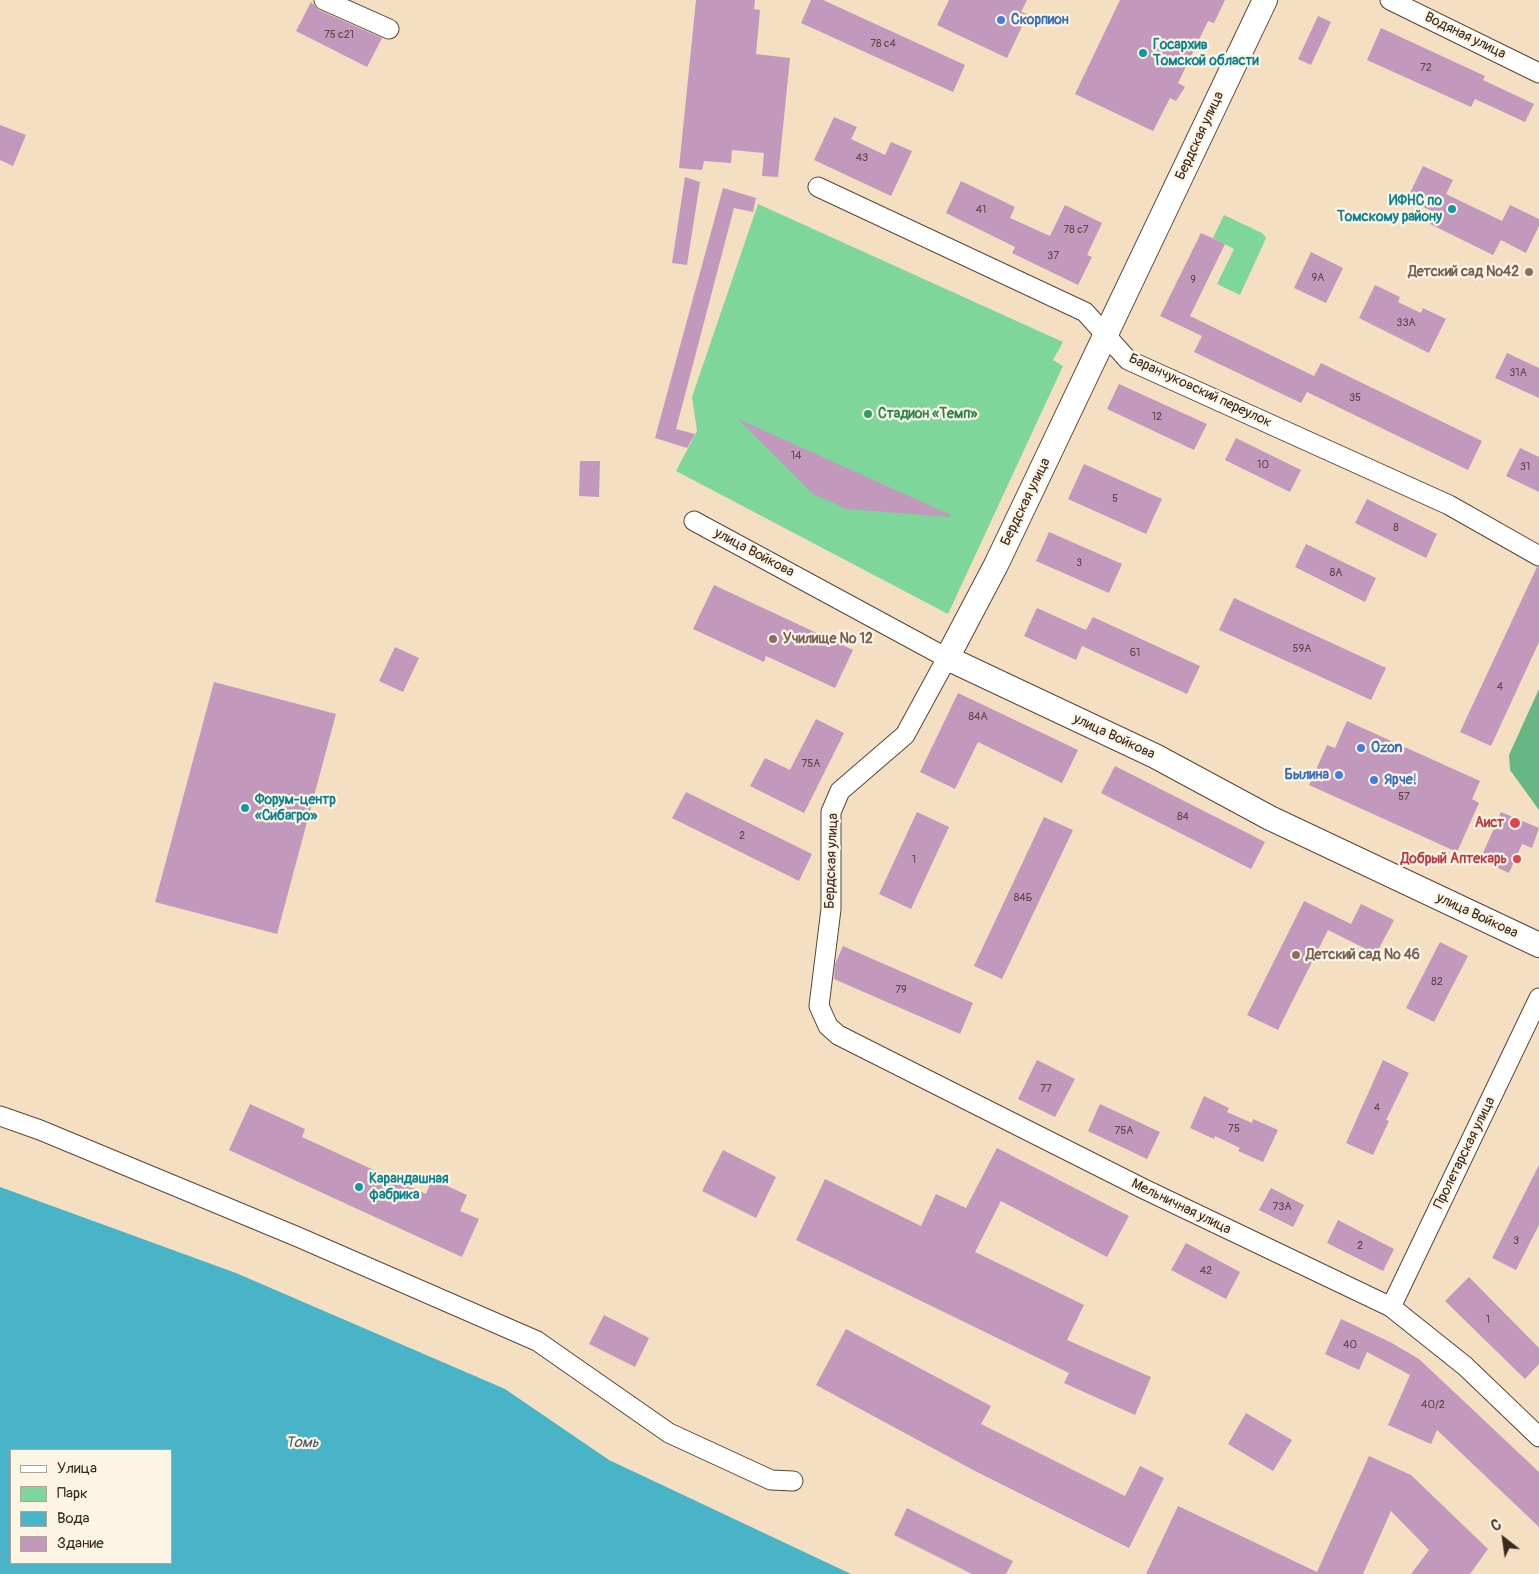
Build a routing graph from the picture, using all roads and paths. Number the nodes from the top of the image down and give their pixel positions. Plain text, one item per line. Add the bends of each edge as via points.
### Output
1 (324, 0) edge
2 (1265, 0) edge
3 (1390, 0) edge
4 (389, 29) dead end
5 (1539, 73) edge
6 (818, 187) dead end
7 (1106, 336) junction
8 (694, 521) dead end
9 (1539, 556) edge
10 (947, 658) junction
11 (1539, 945) edge
12 (819, 995) joint
13 (1539, 998) edge
14 (0, 1116) edge
15 (1391, 1307) junction
16 (1539, 1437) edge
17 (793, 1481) dead end

1 - 4 street
2 - 7 street, Бердская улица
3 - 5 street, Водяная улица
6 - 7 street, Баранчуковский переулок via 1085,312
7 - 9 street, Баранчуковский переулок via 1128,360 1449,505
7 - 10 street, Бердская улица via 996,565
8 - 10 street, улица Войкова
10 - 11 street, улица Войкова via 1155,756 1270,818
10 - 12 street, Бердская улица via 906,734 840,791 831,812 831,910
12 - 15 street, Мельничная улица via 822,1017 838,1035 1144,1189
13 - 15 street, Пролетарская улица
14 - 17 street via 298,1237 537,1341 669,1433 772,1480
15 - 16 street, Мельничная улица via 1466,1366

